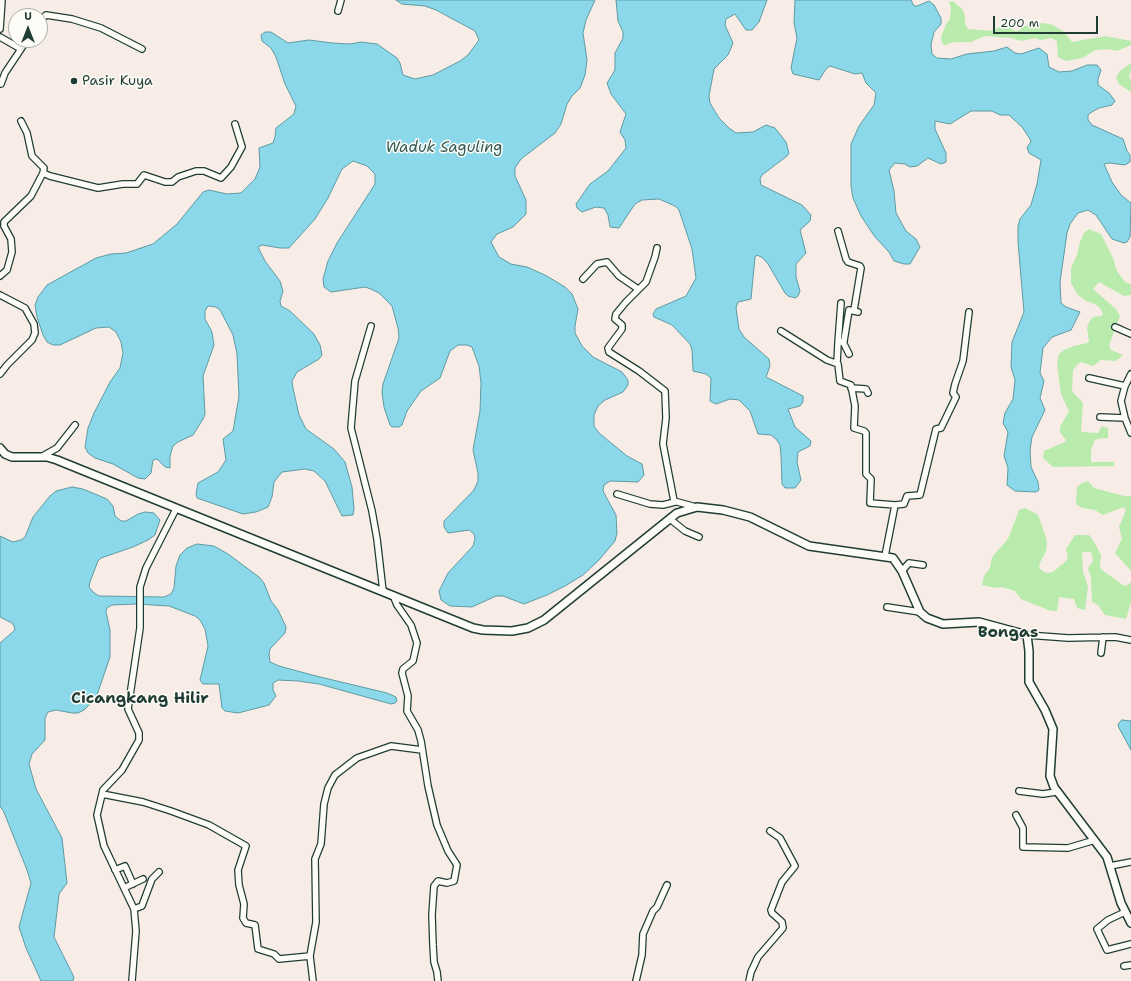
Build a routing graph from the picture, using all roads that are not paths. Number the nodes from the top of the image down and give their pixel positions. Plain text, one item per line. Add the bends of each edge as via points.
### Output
1 (2, 0) edge
2 (341, 0) edge
3 (338, 11) dead end
4 (48, 16) edge
5 (0, 29) edge
6 (0, 37) edge
7 (21, 49) joint
8 (142, 49) dead end
9 (1, 84) dead end
10 (20, 121) dead end
11 (235, 124) dead end
12 (43, 173) junction
13 (838, 231) dead end
14 (657, 248) dead end
15 (0, 276) edge
16 (583, 279) dead end
17 (638, 289) junction
18 (0, 295) edge
19 (854, 311) junction
20 (969, 312) dead end
21 (371, 326) dead end
22 (1115, 327) dead end
23 (781, 331) dead end
24 (1131, 334) edge
25 (840, 342) junction
26 (850, 354) dead end
27 (837, 363) junction
28 (0, 374) edge
29 (1131, 374) edge
30 (1089, 378) dead end
31 (1125, 386) junction
32 (851, 388) junction
33 (868, 393) dead end
34 (1100, 417) dead end
35 (1125, 418) junction
36 (76, 425) dead end
37 (1131, 432) edge
38 (0, 448) edge
39 (40, 458) junction
40 (617, 494) dead end
41 (675, 502) junction
42 (894, 505) junction
43 (697, 507) junction
44 (176, 508) junction
45 (670, 519) junction
46 (699, 537) dead end
47 (886, 556) junction
48 (923, 565) dead end
49 (902, 571) junction
50 (383, 591) junction
51 (393, 595) junction
52 (887, 607) dead end
53 (920, 612) junction
54 (1027, 635) junction
55 (1103, 637) junction
56 (1131, 640) edge
57 (1100, 653) dead end
58 (422, 750) junction
59 (1019, 791) dead end
60 (1056, 792) junction
61 (102, 794) junction
62 (1016, 815) dead end
63 (770, 831) dead end
64 (1095, 840) junction
65 (1131, 862) edge
66 (1110, 866) junction
67 (115, 870) junction
68 (159, 872) dead end
69 (143, 879) dead end
70 (133, 884) junction
71 (667, 885) dead end
72 (124, 888) junction
73 (134, 909) junction
74 (1125, 912) junction
75 (1131, 923) edge
76 (1131, 944) edge
77 (310, 956) junction
78 (1124, 966) dead end
79 (1131, 966) edge
80 (132, 981) edge
81 (313, 981) edge
82 (438, 981) edge
83 (636, 981) edge
84 (749, 981) edge

1 - 5 street
2 - 3 street
4 - 8 street via 72,19 107,30
6 - 7 street
7 - 9 street
10 - 12 street via 27,133 32,156 44,168
11 - 12 street via 242,147 231,167 221,178 204,171 182,175 172,182 144,175 137,184 98,188
12 - 15 street via 30,196 4,222 11,239 12,252 7,270
13 - 19 street via 846,259 861,268
14 - 17 street via 646,280
16 - 17 street via 597,264 607,262 620,276
17 - 41 street via 616,314 615,319 622,325 622,329 608,348 609,352 665,391 666,418 662,444
18 - 28 street via 25,308 34,324 35,333 32,340
19 - 25 street
19 - 25 street via 840,306
20 - 42 street via 963,361 953,394 956,397 941,428 936,429 920,495 907,496 904,504
21 - 50 street via 356,378 350,422 372,511
22 - 24 street
23 - 27 street via 824,358
25 - 26 street
25 - 27 street
27 - 32 street via 840,381
29 - 31 street
30 - 31 street
31 - 35 street via 1121,401
32 - 33 street via 866,389
32 - 42 street via 855,406 854,428 866,433 866,474 871,479 870,503
34 - 35 street
35 - 37 street
36 - 39 street via 57,448
38 - 39 main road via 12,457
39 - 44 main road via 53,458
40 - 41 street via 650,504 664,505
41 - 43 street
42 - 47 street
43 - 45 main road via 677,513
43 - 47 main road via 724,510 750,517 809,546
44 - 50 main road
44 - 61 street via 146,568 140,587 142,614 128,709 139,734 138,740 122,770
45 - 46 street via 685,531
45 - 51 main road via 544,620 528,628 512,632 473,628
47 - 49 main road via 895,560
48 - 49 street via 909,563
49 - 53 main road
50 - 51 main road
51 - 58 street via 411,625 417,643 413,661 402,673 408,696 408,711 418,730
52 - 53 street
53 - 54 main road via 938,623 979,622
54 - 55 street via 1058,638
54 - 60 main road via 1029,682 1053,729 1050,776
55 - 56 street
55 - 57 street
58 - 77 street via 391,746 383,748 357,758 335,775 324,800 321,844 315,859 316,922
58 - 82 street via 434,814 448,851 457,865 454,881 438,881 434,886 432,933
59 - 60 street via 1043,794
60 - 64 main road
61 - 67 street via 97,815 99,831
61 - 77 street via 171,811 209,825 246,846 238,870 244,904 242,918 246,923 255,925 258,949 274,954 279,959
62 - 64 street via 1023,828 1023,847 1068,848
63 - 84 street via 780,838 795,866 782,882 771,910 782,922 783,928 758,957
64 - 66 main road via 1107,856
65 - 66 street
66 - 74 main road
67 - 70 street via 125,866
67 - 72 street
68 - 73 street via 152,879 144,903
69 - 70 street
70 - 72 street
71 - 83 street via 643,934 642,955
72 - 73 street
73 - 80 street via 136,931
74 - 75 main road
74 - 76 street via 1097,929 1107,950
77 - 81 street
78 - 79 street

